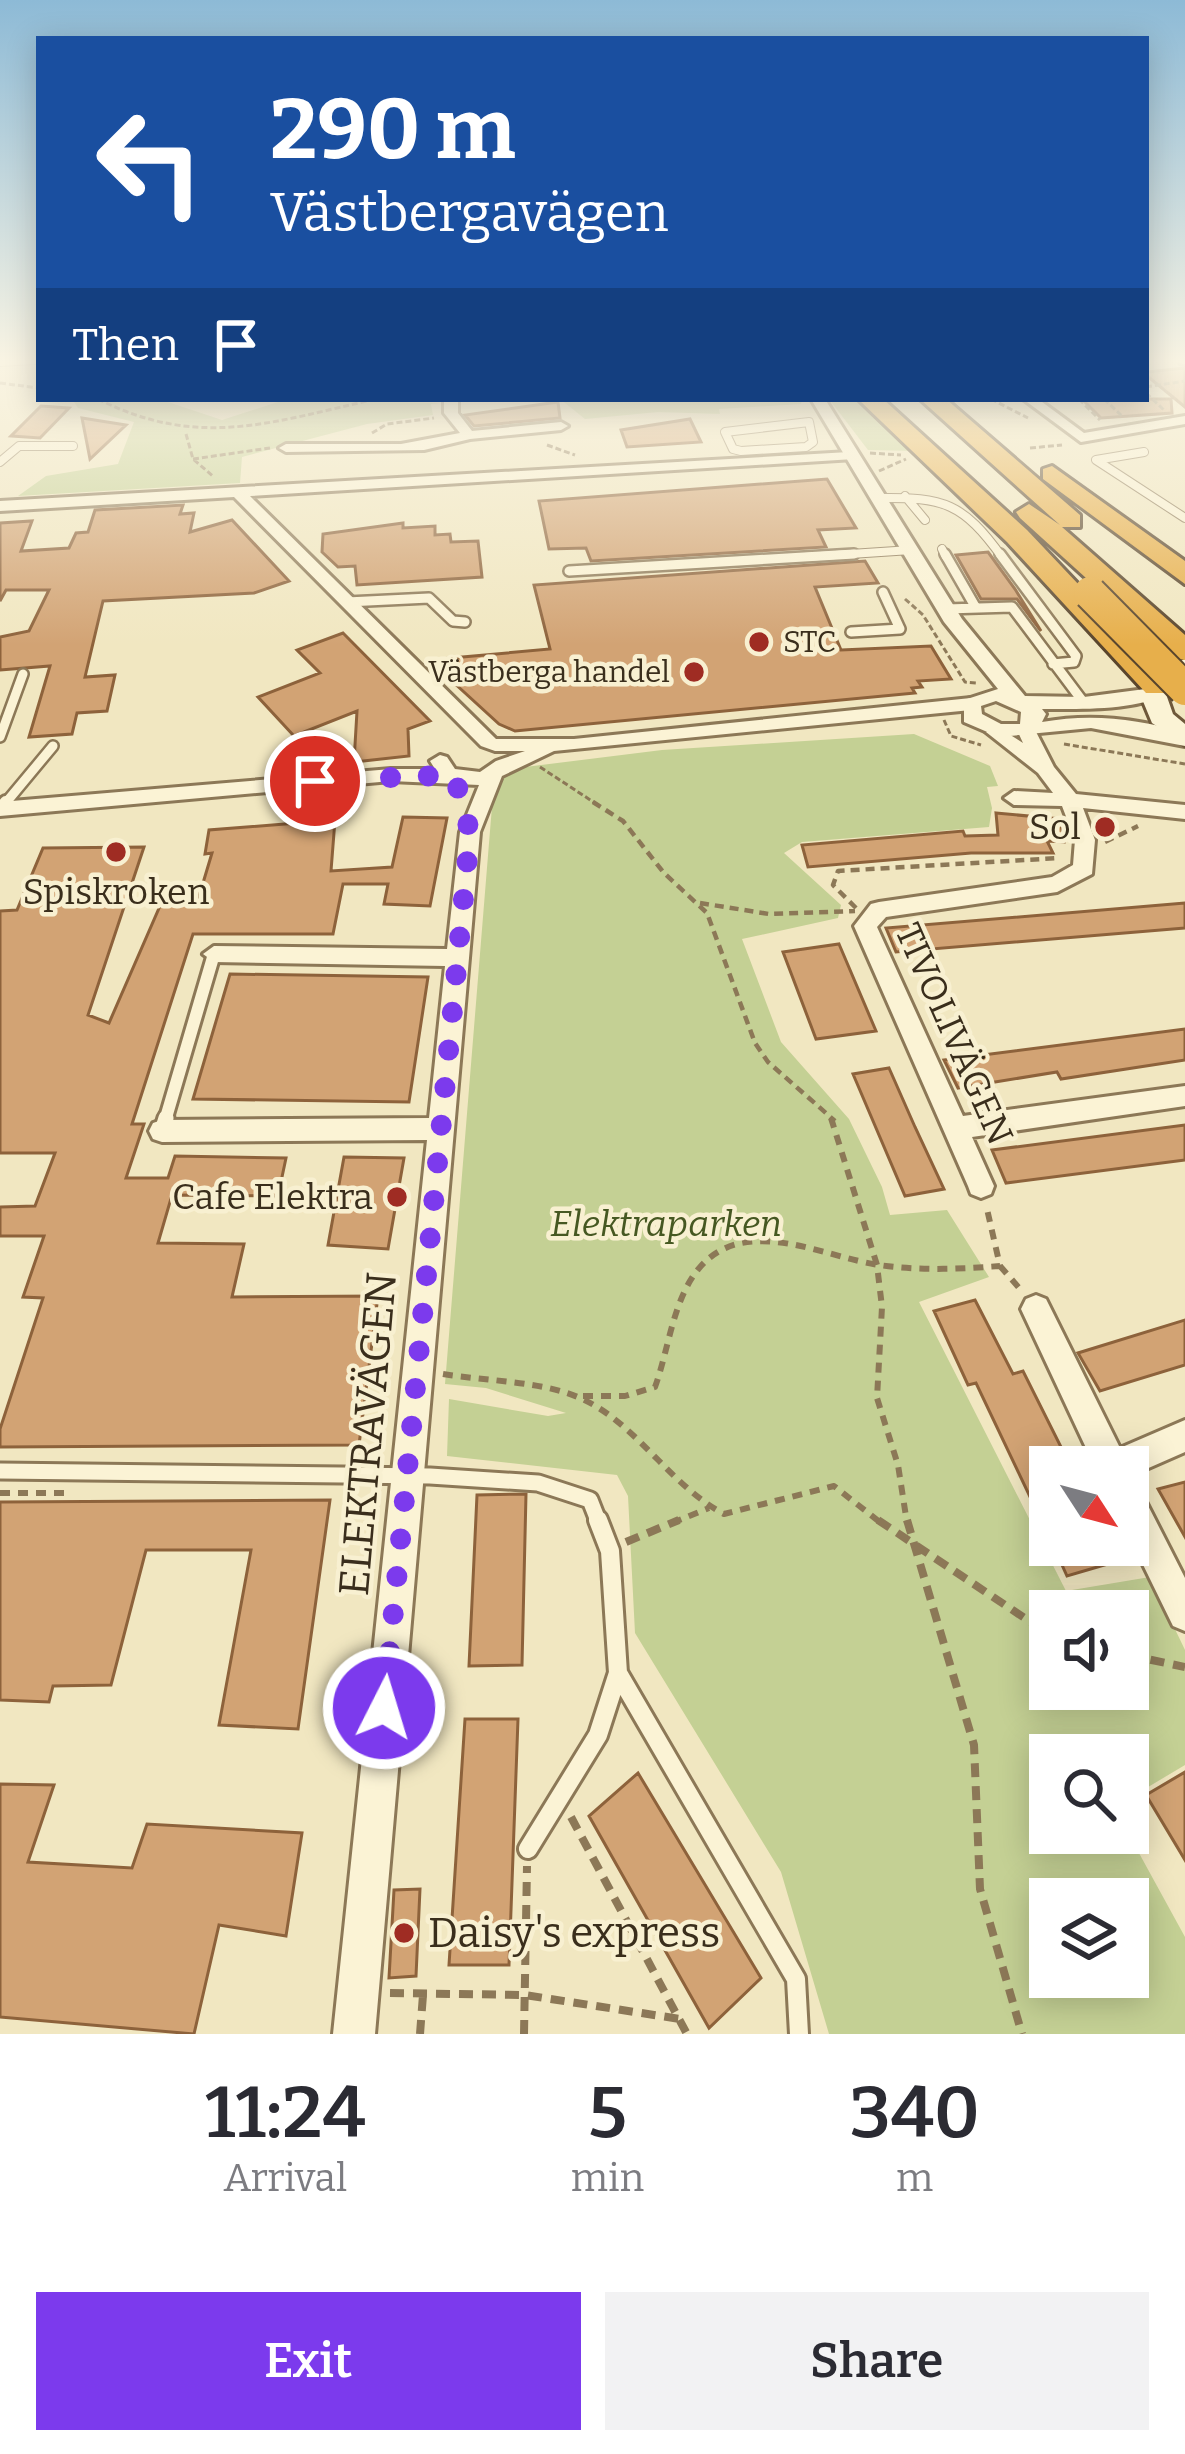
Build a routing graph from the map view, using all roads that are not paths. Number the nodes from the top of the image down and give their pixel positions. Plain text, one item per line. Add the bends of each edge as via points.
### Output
1 (744, 455) edge
2 (800, 455) edge
3 (856, 455) edge
4 (930, 455) edge
5 (962, 455) edge
6 (975, 455) edge
7 (1012, 455) edge
8 (1017, 455) edge
9 (1126, 455) edge
10 (736, 456) junction
11 (232, 489) junction
12 (905, 496) junction
13 (879, 498) junction
14 (0, 506) edge
15 (1185, 518) edge
16 (925, 520) dead end
17 (942, 549) dead end
18 (911, 550) junction
19 (569, 571) dead end
20 (1145, 584) edge
21 (883, 592) dead end
22 (347, 602) junction
23 (976, 608) junction
24 (950, 616) junction
25 (1185, 621) edge
26 (465, 622) dead end
27 (851, 632) dead end
28 (1185, 651) edge
29 (1053, 664) junction
30 (1185, 666) edge
31 (23, 674) dead end
32 (1165, 690) edge
33 (1020, 700) junction
34 (1084, 704) junction
35 (460, 712) junction
36 (981, 720) junction
37 (1028, 729) junction
38 (0, 737) edge
39 (1185, 738) edge
40 (456, 740) dead end
41 (53, 746) dead end
42 (495, 757) junction
43 (1046, 769) junction
44 (448, 771) junction
45 (1014, 798) dead end
46 (1070, 800) junction
47 (0, 809) edge
48 (1185, 812) edge
49 (470, 832) junction
50 (214, 954) joint
51 (456, 958) junction
52 (1185, 1096) edge
53 (955, 1128) junction
54 (440, 1129) junction
55 (162, 1131) joint
56 (981, 1186) road end
57 (1036, 1309) road end
58 (1185, 1436) edge
59 (1103, 1446) edge
60 (1149, 1452) edge
61 (0, 1471) edge
62 (406, 1476) junction
63 (1149, 1541) edge
64 (1185, 1614) edge
65 (618, 1673) junction
66 (528, 1849) road end
67 (354, 2034) edge
68 (799, 2034) edge

1 - 10 lane
2 - 10 street
3 - 13 street
4 - 32 highway
5 - 20 highway
6 - 20 highway
7 - 20 highway
8 - 20 highway
9 - 15 lane via 1096,460
10 - 11 street
11 - 14 street
11 - 22 street
12 - 13 lane
12 - 16 lane
12 - 29 lane via 946,500 976,521 1076,656
13 - 18 street
17 - 23 lane
18 - 19 lane
18 - 24 street
20 - 25 highway
20 - 28 highway
20 - 32 highway, bridge
21 - 27 lane via 900,628
22 - 26 lane via 429,598
22 - 35 street
23 - 24 lane
23 - 29 lane via 1012,607
24 - 33 street
24 - 36 street via 979,683
29 - 34 lane
30 - 32 main road
31 - 38 lane
32 - 34 street
32 - 39 main road via 1161,717
33 - 34 street
33 - 36 street
33 - 37 street via 1035,714
35 - 40 street
35 - 42 street
36 - 37 street
36 - 42 street via 860,719
36 - 43 street
37 - 39 street via 1093,722
37 - 43 street
41 - 47 lane
42 - 44 street
42 - 44 street via 455,744
42 - 49 street, ELEKTRAVÄGEN
43 - 46 street
44 - 47 street
44 - 49 street, ELEKTRAVÄGEN
45 - 46 street
46 - 48 street
46 - 53 street, TIVOLIVÄGEN via 1086,858 1073,876 879,910 865,926
49 - 51 street, ELEKTRAVÄGEN
50 - 51 street
50 - 55 lane
51 - 54 street, ELEKTRAVÄGEN
52 - 53 street
53 - 56 street, TIVOLIVÄGEN
54 - 55 street
54 - 62 street, ELEKTRAVÄGEN
57 - 59 street
58 - 60 street
61 - 62 lane
62 - 65 lane via 538,1483 590,1500 610,1551
62 - 67 street, ELEKTRAVÄGEN
63 - 64 street
65 - 66 lane via 598,1735
65 - 68 lane via 796,1979

